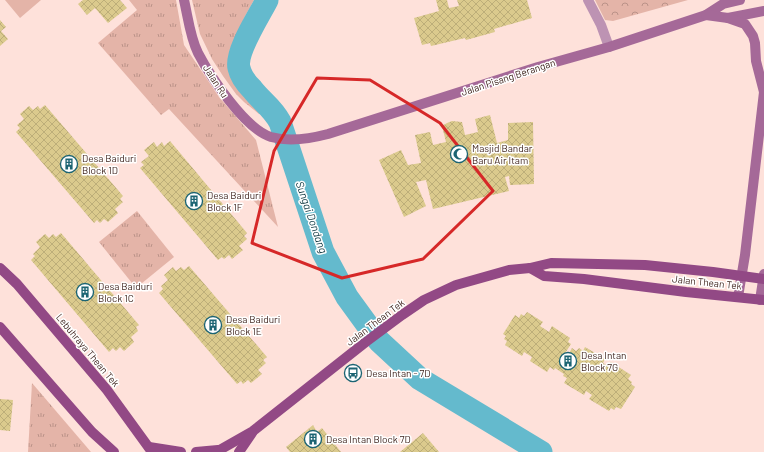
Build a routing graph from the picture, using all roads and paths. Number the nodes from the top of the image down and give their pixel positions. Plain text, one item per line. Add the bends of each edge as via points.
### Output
1 (184, 0) edge
2 (588, 0) edge
3 (740, 0) edge
4 (764, 10) edge
5 (706, 15) junction
6 (728, 18) junction
7 (609, 47) junction
8 (764, 92) edge
9 (309, 139) joint
10 (0, 268) edge
11 (530, 268) junction
12 (742, 276) junction
13 (764, 277) edge
14 (738, 297) junction
15 (762, 300) edge
16 (0, 327) edge
17 (253, 431) junction
18 (150, 450) edge
19 (217, 451) edge
20 (113, 452) edge
21 (180, 452) edge
22 (196, 452) edge
23 (239, 452) edge

1 - 9 street, Jalan Ru via 192,39 228,100 255,128 270,136
2 - 7 street
3 - 5 street, Jalan Pisang Berangan via 723,4
4 - 6 street, Jalan Pisang Berangan
5 - 6 street, Jalan Pisang Berangan
5 - 7 street, Jalan Pisang Berangan
6 - 8 street via 745,24 753,36
7 - 9 street, Jalan Pisang Berangan
8 - 12 street
10 - 18 main road, Lebuhraya Thean Tek via 17,284 107,390
11 - 12 main road, Jalan Thean Tek via 551,263 601,263 645,265
11 - 14 main road, Jalan Thean Tek via 544,276
11 - 17 main road, Jalan Thean Tek via 509,270 456,285 424,300 367,341
12 - 13 main road, Jalan Thean Tek
12 - 14 street
13 - 15 street
14 - 15 main road, Jalan Thean Tek
16 - 20 main road via 92,432
17 - 19 main road, Jalan Thean Tek
17 - 23 main road, Jalan Thean Tek
18 - 21 main road
19 - 22 main road

